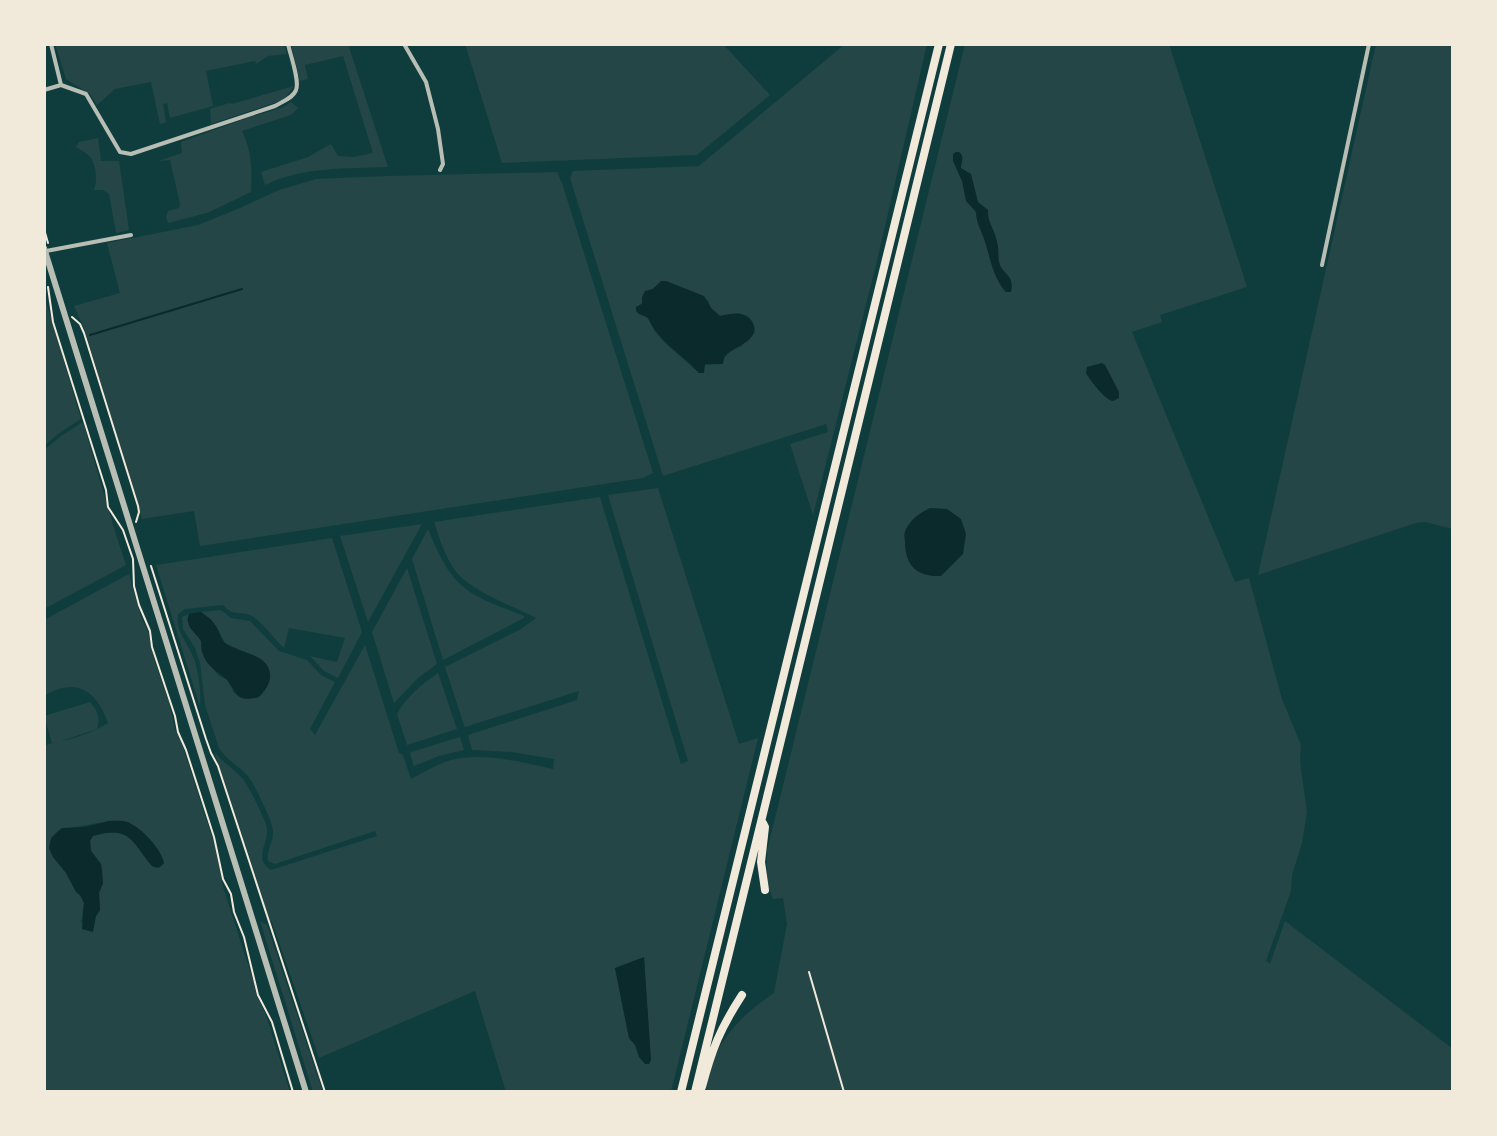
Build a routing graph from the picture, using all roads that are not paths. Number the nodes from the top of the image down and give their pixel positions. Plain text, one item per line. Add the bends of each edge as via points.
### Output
1 (51, 44) edge
2 (288, 44) edge
3 (404, 44) edge
4 (939, 44) edge
5 (951, 44) edge
6 (1369, 44) edge
7 (61, 85) junction
8 (44, 90) edge
9 (440, 170) dead end
10 (131, 235) dead end
11 (46, 251) edge
12 (1322, 265) dead end
13 (762, 819) junction
14 (765, 890) dead end
15 (742, 995) dead end
16 (306, 1092) edge
17 (681, 1092) edge
18 (698, 1092) edge

1 - 7 street
2 - 7 street via 297,82 292,96 131,154 120,152 86,94
3 - 9 street via 431,99
4 - 17 highway
5 - 13 highway
6 - 12 street
7 - 8 street
10 - 11 street
11 - 16 street
13 - 14 highway
13 - 18 highway
15 - 18 highway via 711,1051

